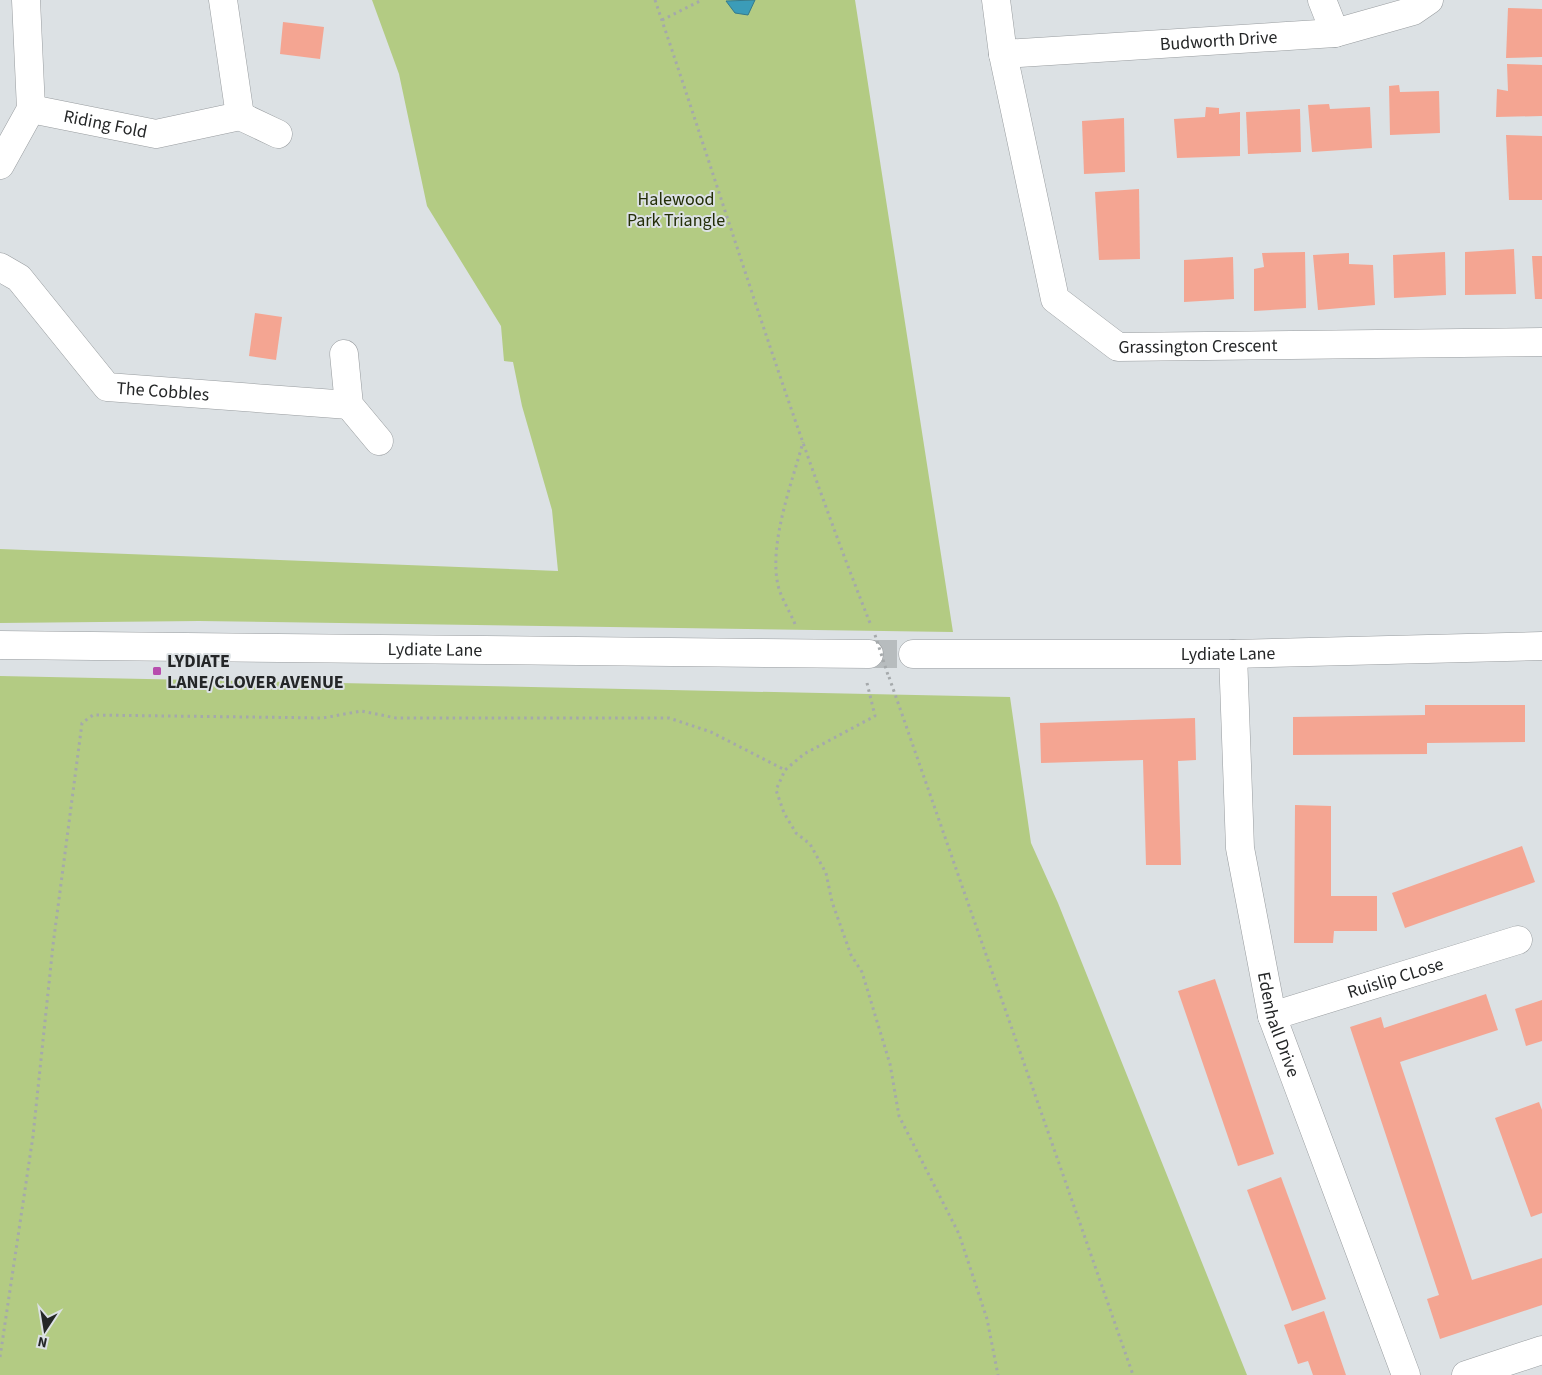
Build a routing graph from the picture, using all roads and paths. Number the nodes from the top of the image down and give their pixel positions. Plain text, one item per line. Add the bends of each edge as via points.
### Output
1 (26, 0) edge
2 (223, 0) edge
3 (655, 0) edge
4 (702, 0) edge
5 (996, 0) edge
6 (1322, 0) edge
7 (1429, 0) edge
8 (662, 20) junction
9 (1335, 33) junction
10 (1003, 54) junction
11 (30, 109) junction
12 (240, 116) junction
13 (278, 134) dead end
14 (0, 164) edge
15 (0, 267) edge
16 (1542, 342) edge
17 (344, 354) dead end
18 (349, 405) junction
19 (379, 441) dead end
20 (803, 441) junction
21 (0, 645) edge
22 (1542, 646) edge
23 (868, 648) junction
24 (810, 653) junction
25 (913, 654) tunnel mouth
26 (1234, 654) junction
27 (785, 770) junction
28 (1518, 940) dead end
29 (1272, 1016) junction
30 (1542, 1350) edge
31 (0, 1357) edge
32 (998, 1375) edge
33 (1133, 1375) edge
34 (1406, 1375) edge
35 (1466, 1375) edge

1 - 11 street
2 - 12 street
3 - 8 path
4 - 8 path
5 - 10 street, Grassington Crescent
6 - 9 street
7 - 9 street, Budworth Drive via 1413,11
8 - 20 path
9 - 10 street, Budworth Drive
10 - 16 street, Grassington Crescent via 1055,300 1118,347
11 - 12 street, Riding Fold via 156,134
11 - 14 street
12 - 13 street
15 - 18 street, The Cobbles via 18,278 107,387
17 - 18 street
18 - 19 street
20 - 23 path via 841,551
20 - 24 path via 778,538 777,568 779,588
21 - 24 street, Lydiate Lane
22 - 26 street, Lydiate Lane
23 - 24 street, Lydiate Lane
23 - 27 path via 875,716 804,754
23 - 33 path, bridge via 888,675
25 - 26 street, Lydiate Lane
26 - 29 street, Edenhall Drive via 1240,848
27 - 31 path via 710,732 669,718 396,718 361,711 323,718 94,715 82,723 53,945 33,1136
27 - 32 path via 776,790 784,814 796,833 810,844 826,873 832,902 862,972 890,1064 899,1116 959,1234 987,1319
28 - 29 street, Ruislip CLose
29 - 34 street, Edenhall Drive
30 - 35 street

